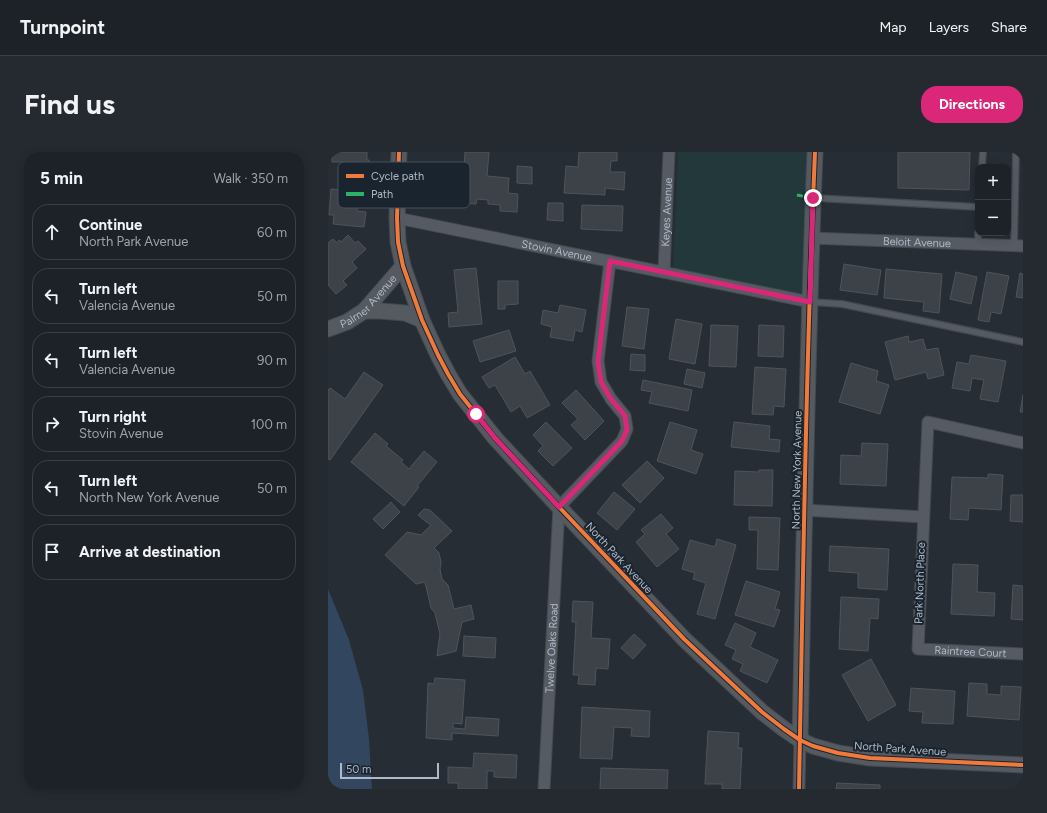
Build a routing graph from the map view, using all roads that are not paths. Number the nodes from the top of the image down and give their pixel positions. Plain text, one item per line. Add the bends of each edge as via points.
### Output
1 (399, 152) edge
2 (669, 152) edge
3 (815, 152) edge
4 (983, 152) edge
5 (1016, 152) edge
6 (399, 162) edge
7 (982, 164) edge
8 (813, 198) junction
9 (975, 207) edge
10 (397, 208) edge
11 (397, 218) junction
12 (978, 236) edge
13 (811, 238) junction
14 (978, 244) junction
15 (1019, 246) edge
16 (610, 261) junction
17 (403, 266) junction
18 (664, 272) junction
19 (810, 302) junction
20 (364, 311) junction
21 (422, 320) junction
22 (328, 329) edge
23 (1023, 342) edge
24 (1023, 442) edge
25 (559, 507) junction
26 (804, 510) junction
27 (923, 517) junction
28 (918, 649) joint
29 (1023, 654) edge
30 (800, 740) junction
31 (1023, 765) edge
32 (544, 789) edge
33 (800, 789) edge

1 - 6 street, North Park Avenue
2 - 18 street, Keyes Avenue
3 - 8 street, North New York Avenue
4 - 7 lane
5 - 15 lane
8 - 9 lane
8 - 13 street, North New York Avenue
10 - 11 street, North Park Avenue
11 - 16 street, Stovin Avenue
11 - 17 street, North Park Avenue
12 - 14 lane
13 - 14 street, Beloit Avenue
13 - 19 street, North New York Avenue
14 - 15 street, Beloit Avenue
16 - 18 street, Stovin Avenue
16 - 25 street via 598,362 601,382 625,416 627,430 622,441
17 - 20 street, Palmer Avenue
17 - 21 street, North Park Avenue
18 - 19 street, Stovin Avenue
19 - 23 lane via 842,304
19 - 26 street, North New York Avenue
20 - 21 street via 405,313
20 - 22 street, Palmer Avenue via 347,322
21 - 25 street, North Park Avenue via 460,394 495,438
24 - 27 street, Park North Place via 928,422
25 - 30 street, North Park Avenue via 684,639 762,712
25 - 32 street, Twelve Oaks Road
26 - 27 street
26 - 30 street, North New York Avenue
27 - 28 street, Park North Place
28 - 29 street, Raintree Court
30 - 31 street, North Park Avenue via 838,753 870,758
30 - 33 street, North New York Avenue

